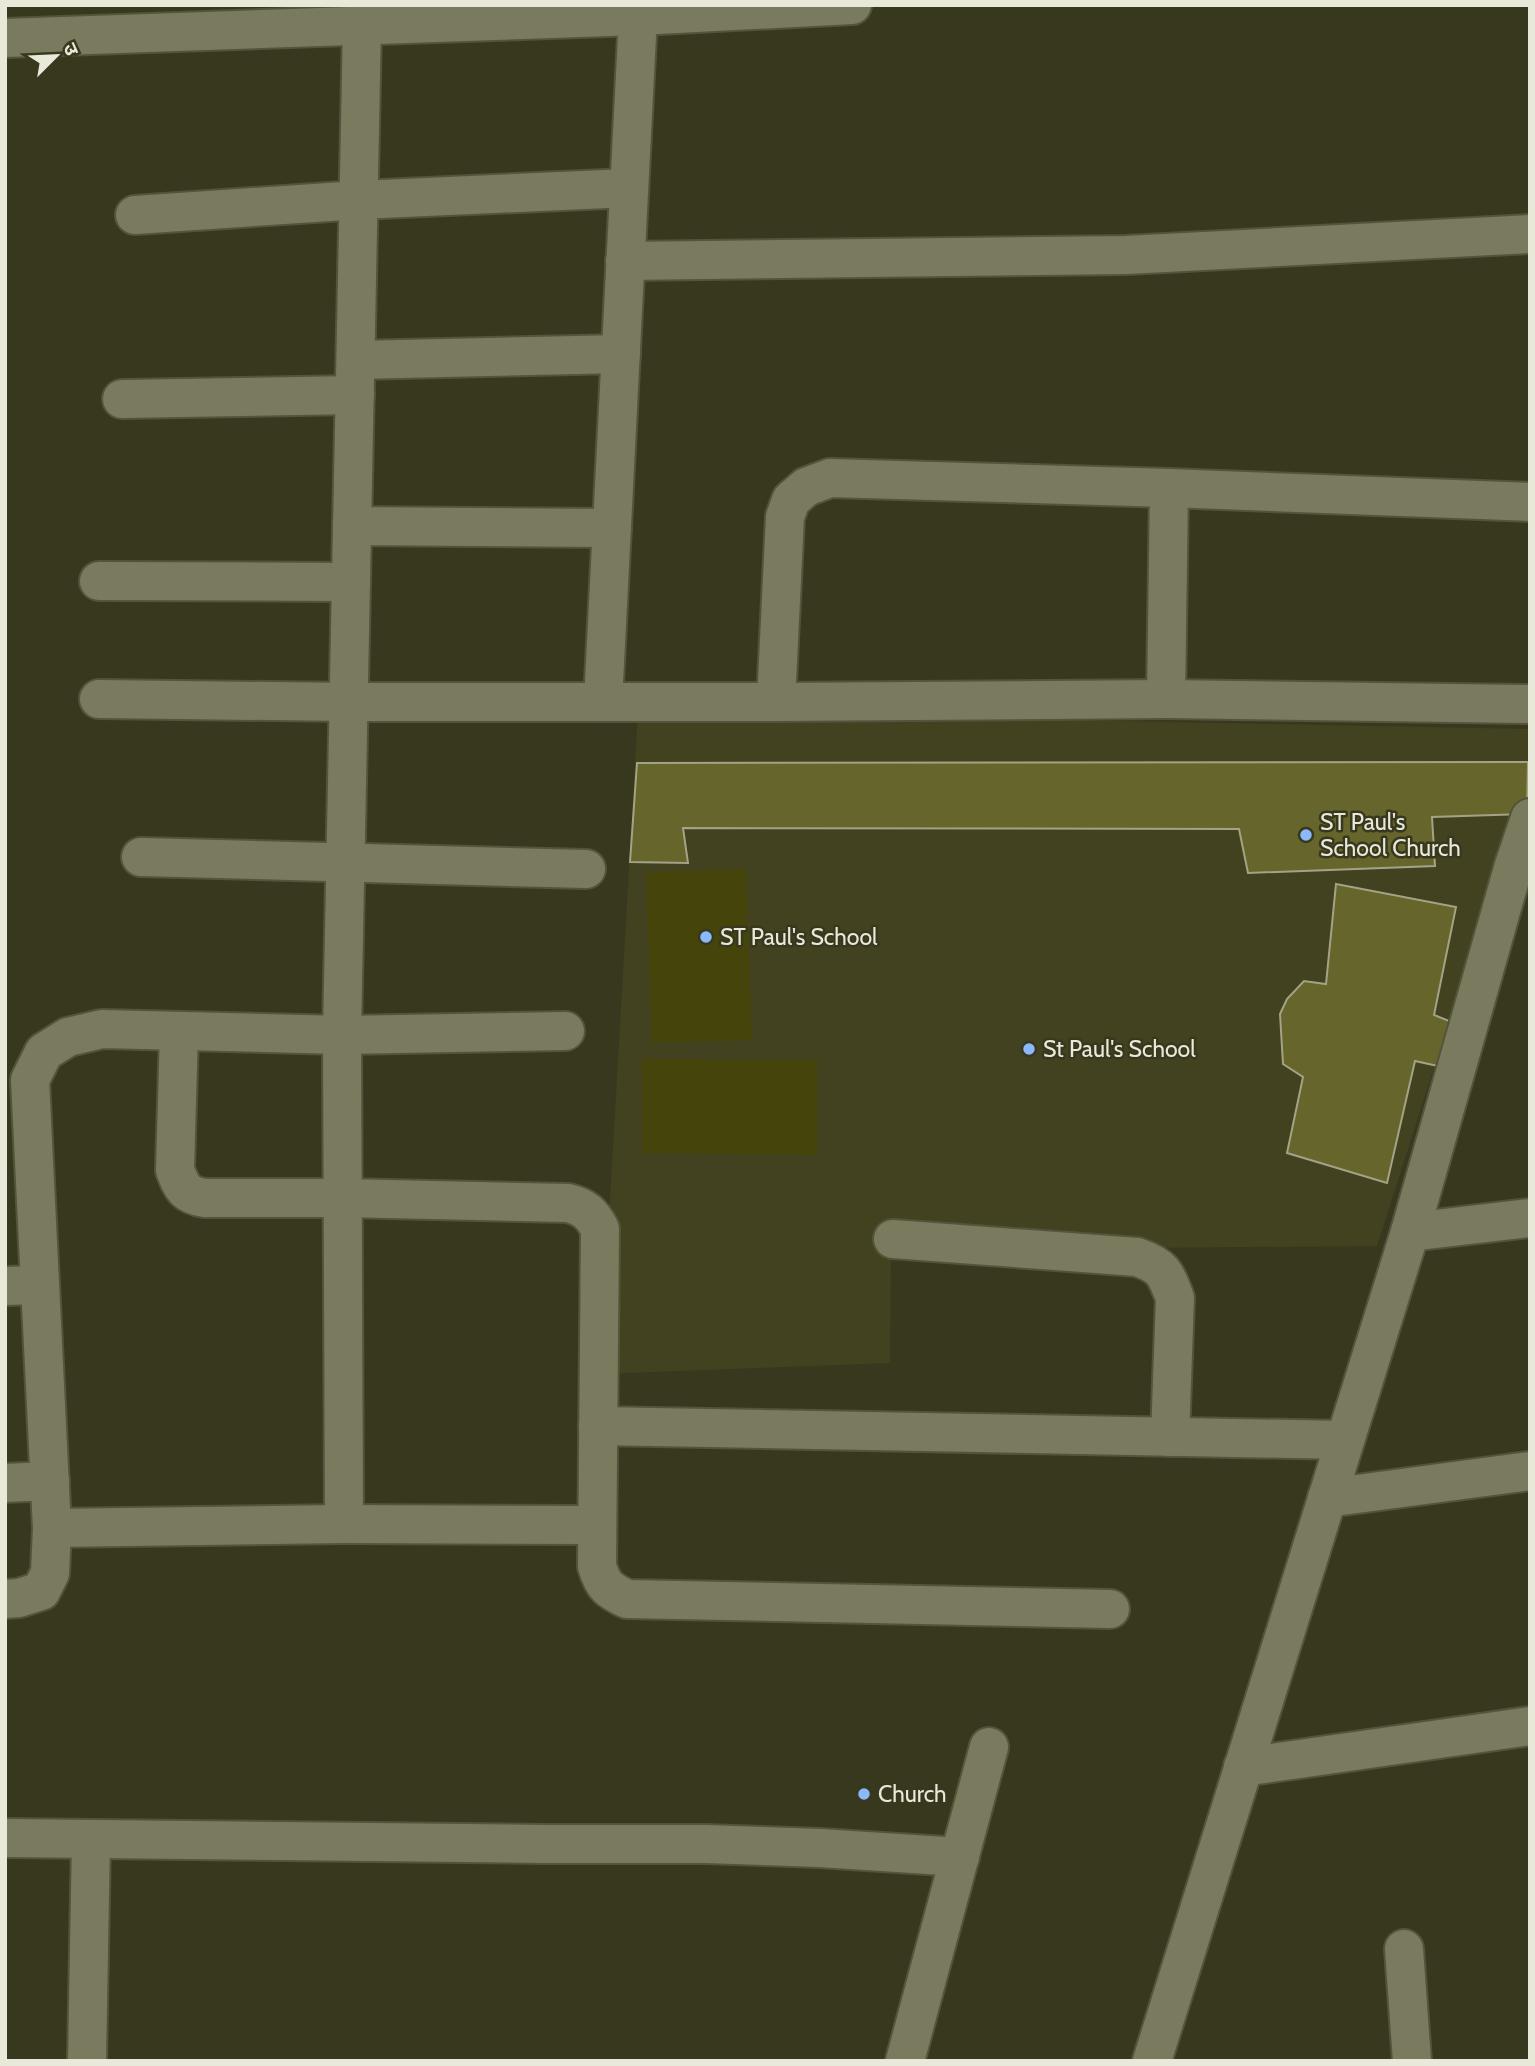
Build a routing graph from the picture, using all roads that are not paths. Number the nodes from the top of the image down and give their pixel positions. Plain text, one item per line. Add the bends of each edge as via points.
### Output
1 (852, 5) edge
2 (638, 16) junction
3 (362, 25) junction
4 (5, 38) edge
5 (629, 188) junction
6 (359, 200) junction
7 (135, 215) dead end
8 (1530, 234) edge
9 (625, 261) junction
10 (621, 354) junction
11 (356, 377) junction
12 (122, 399) dead end
13 (1169, 488) junction
14 (1530, 502) edge
15 (352, 526) junction
16 (612, 528) junction
17 (99, 582) dead end
18 (351, 582) junction
19 (99, 699) dead end
20 (1166, 699) junction
21 (348, 702) junction
22 (603, 702) junction
23 (776, 702) junction
24 (1530, 704) edge
25 (1528, 829) edge
26 (141, 857) dead end
27 (345, 862) junction
28 (586, 869) dead end
29 (179, 1031) junction
30 (565, 1031) dead end
31 (342, 1034) junction
32 (18, 1081) edge
33 (343, 1198) junction
34 (1530, 1218) edge
35 (1410, 1232) junction
36 (893, 1239) dead end
37 (23, 1286) edge
38 (598, 1426) junction
39 (1170, 1437) junction
40 (1345, 1440) junction
41 (1530, 1471) edge
42 (50, 1481) junction
43 (5, 1483) edge
44 (1327, 1498) junction
45 (344, 1524) junction
46 (597, 1525) junction
47 (52, 1528) junction
48 (5, 1599) edge
49 (1110, 1609) dead end
50 (1530, 1726) edge
51 (989, 1747) dead end
52 (1243, 1767) junction
53 (5, 1838) edge
54 (90, 1839) junction
55 (960, 1857) junction
56 (1404, 1949) dead end
57 (87, 2061) edge
58 (905, 2061) edge
59 (1152, 2061) edge
60 (1412, 2061) edge

1 - 2 street
2 - 3 street
2 - 5 street
3 - 4 street
3 - 6 street
5 - 6 street
5 - 9 street
6 - 7 street
6 - 11 street
8 - 9 street via 1126,255
9 - 10 street
10 - 11 street
10 - 16 street
11 - 12 street
11 - 15 street
13 - 14 street
13 - 20 street
13 - 23 street via 830,478 806,487 791,500 785,517
15 - 16 street
15 - 18 street
16 - 22 street
17 - 18 street
18 - 21 street
19 - 21 street
20 - 23 street
20 - 24 street
21 - 22 street
21 - 27 street
22 - 23 street
25 - 35 street
26 - 27 street
27 - 28 street
27 - 31 street
29 - 31 street
29 - 32 street via 102,1029 68,1037 44,1052
29 - 33 street via 175,1170 190,1195
30 - 31 street
31 - 33 street
32 - 37 street
33 - 38 street via 568,1203 594,1216 600,1229
33 - 45 street
34 - 35 street
35 - 40 street
36 - 39 street via 1137,1256 1157,1264 1175,1298
37 - 42 street
38 - 39 street
38 - 46 street
39 - 40 street
40 - 44 street
41 - 44 street
42 - 43 street
42 - 47 street
44 - 52 street
45 - 46 street
45 - 47 street
46 - 49 street via 601,1580 609,1591 626,1600
47 - 48 street via 50,1573 41,1591
50 - 52 street
51 - 55 street
52 - 59 street
53 - 54 street
54 - 55 street via 705,1844
54 - 57 street
55 - 58 street
56 - 60 street

